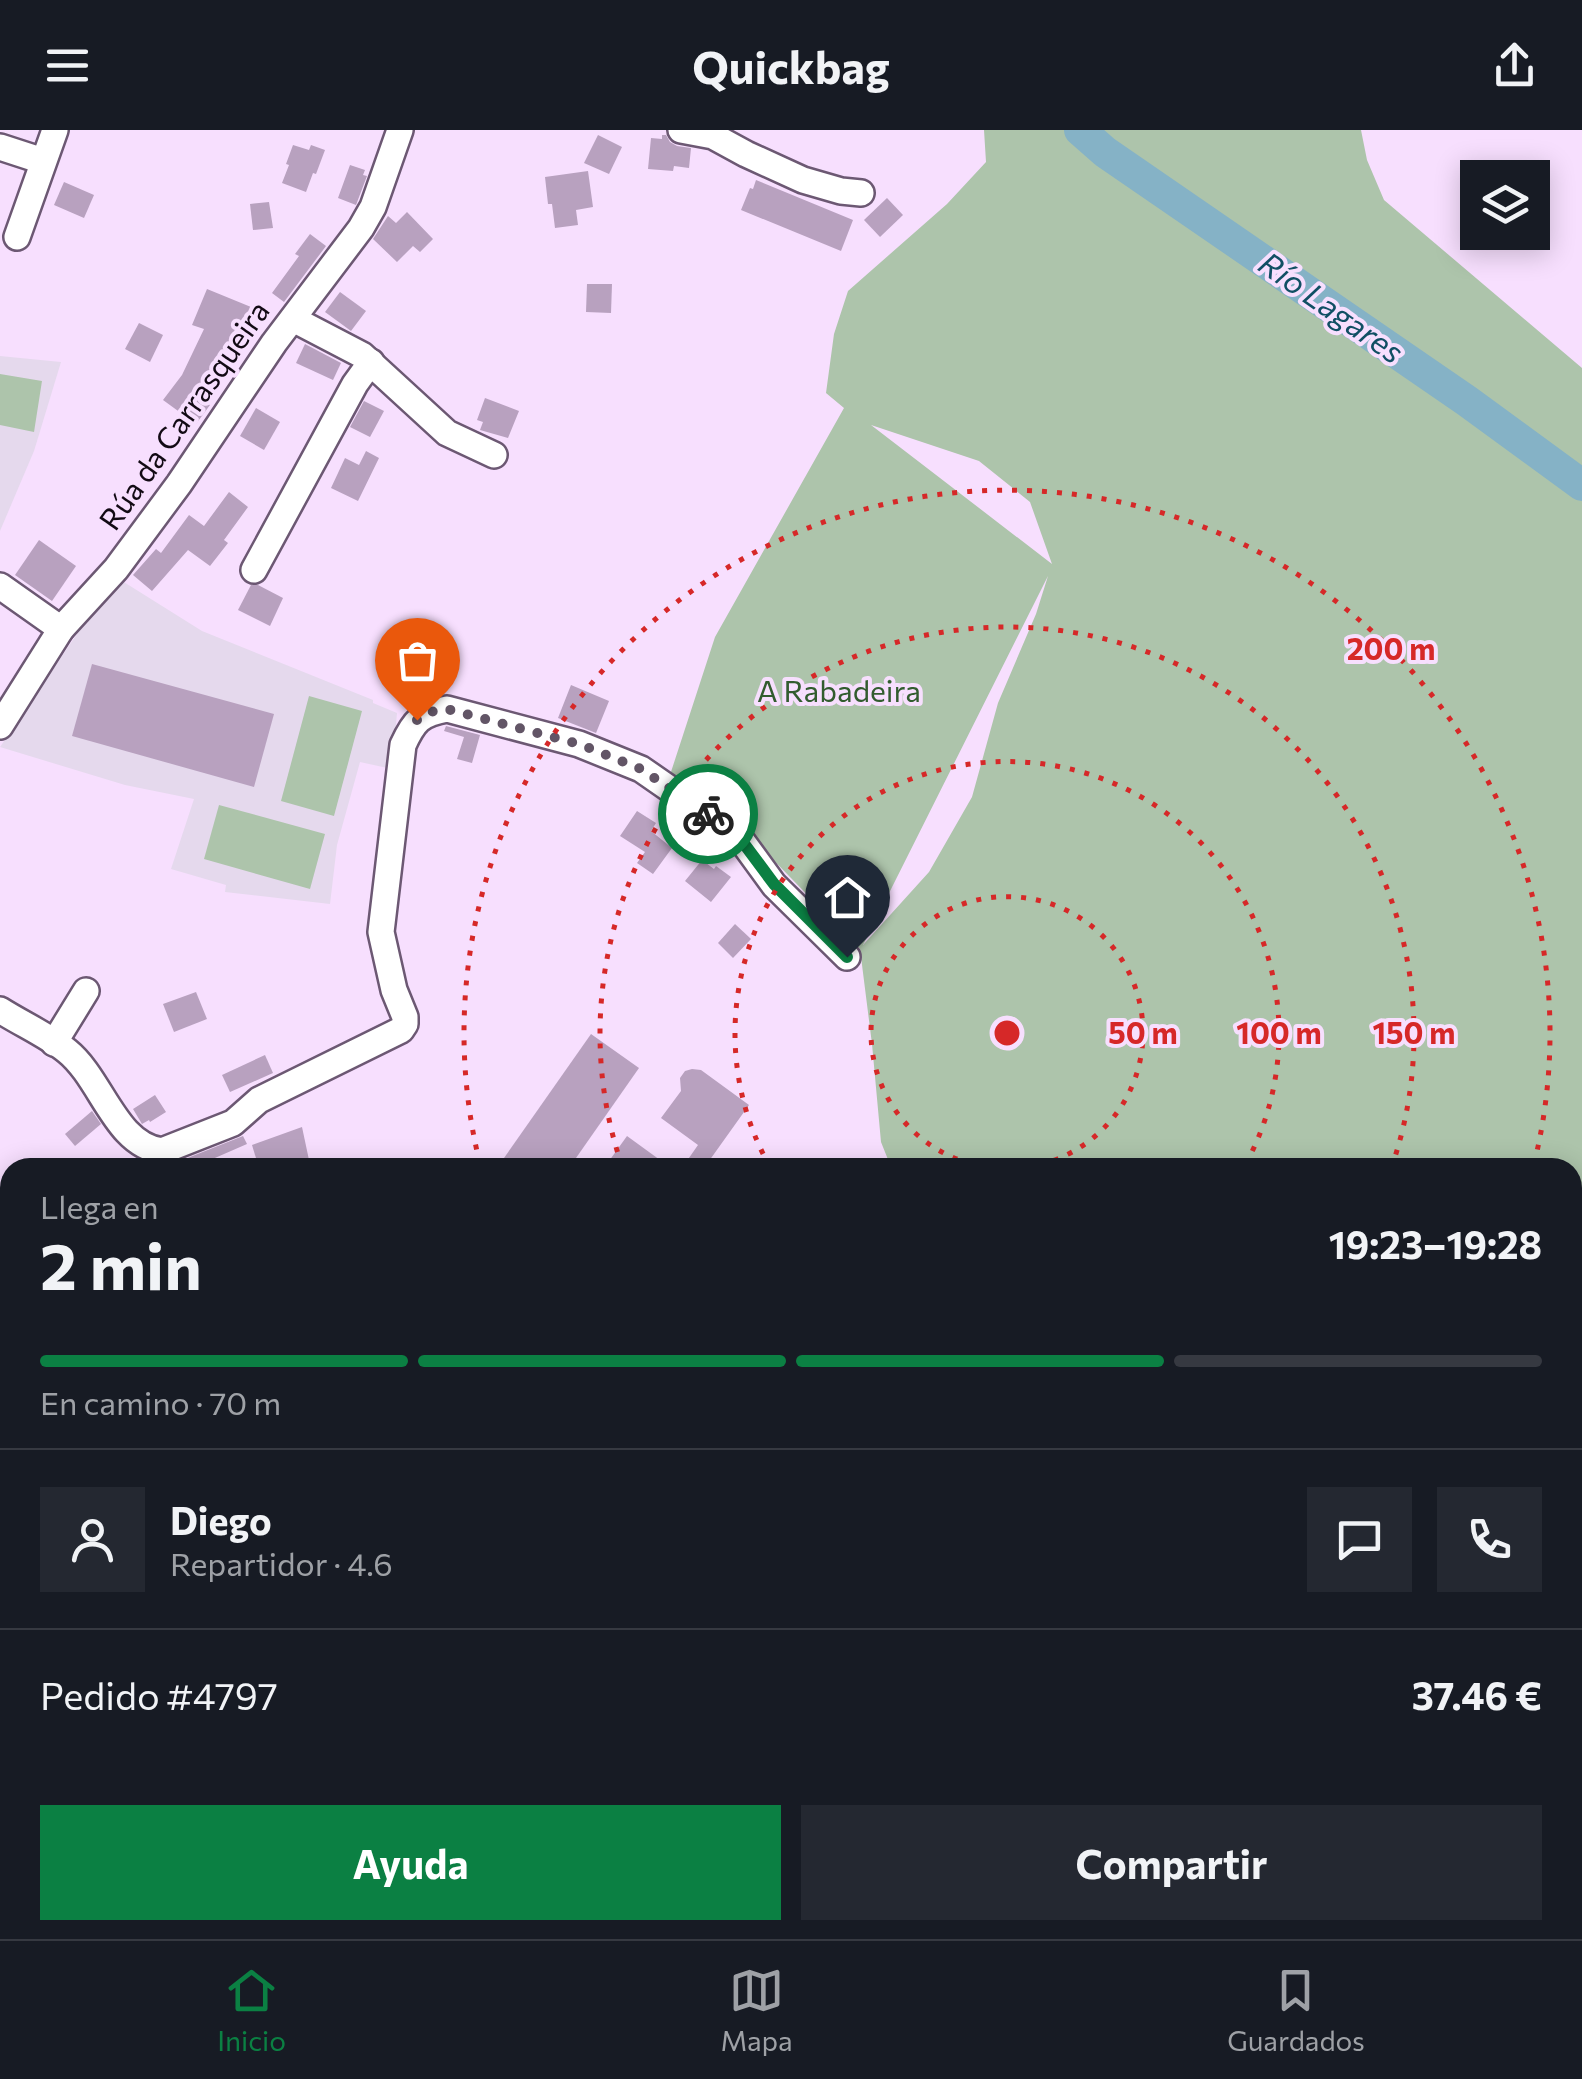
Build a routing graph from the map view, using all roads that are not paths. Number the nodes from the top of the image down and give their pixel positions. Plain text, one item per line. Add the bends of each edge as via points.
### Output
1 (55, 130) edge
2 (400, 130) edge
3 (680, 130) edge
4 (714, 133) edge
5 (0, 147) edge
6 (43, 161) junction
7 (861, 192) dead end
8 (17, 237) dead end
9 (293, 319) junction
10 (371, 362) junction
11 (494, 455) dead end
12 (254, 570) dead end
13 (0, 586) edge
14 (60, 629) junction
15 (0, 726) edge
16 (847, 957) dead end
17 (86, 990) dead end
18 (0, 1010) edge
19 (54, 1043) junction
20 (152, 1158) edge
21 (154, 1158) edge

1 - 6 street
2 - 9 street, Rúa da Carrasqueira via 362,228
3 - 4 street
4 - 7 street via 802,180
5 - 6 street
6 - 8 street
9 - 10 street
9 - 14 street, Rúa da Carrasqueira via 116,569
10 - 11 street via 447,433
10 - 12 street
13 - 14 street
14 - 15 street, Rúa da Carrasqueira
16 - 21 street via 774,884 739,837 641,769 494,720 447,709 430,712 403,745 381,932 405,1024 259,1100 233,1122
17 - 19 street
18 - 19 street
19 - 20 street via 90,1075

